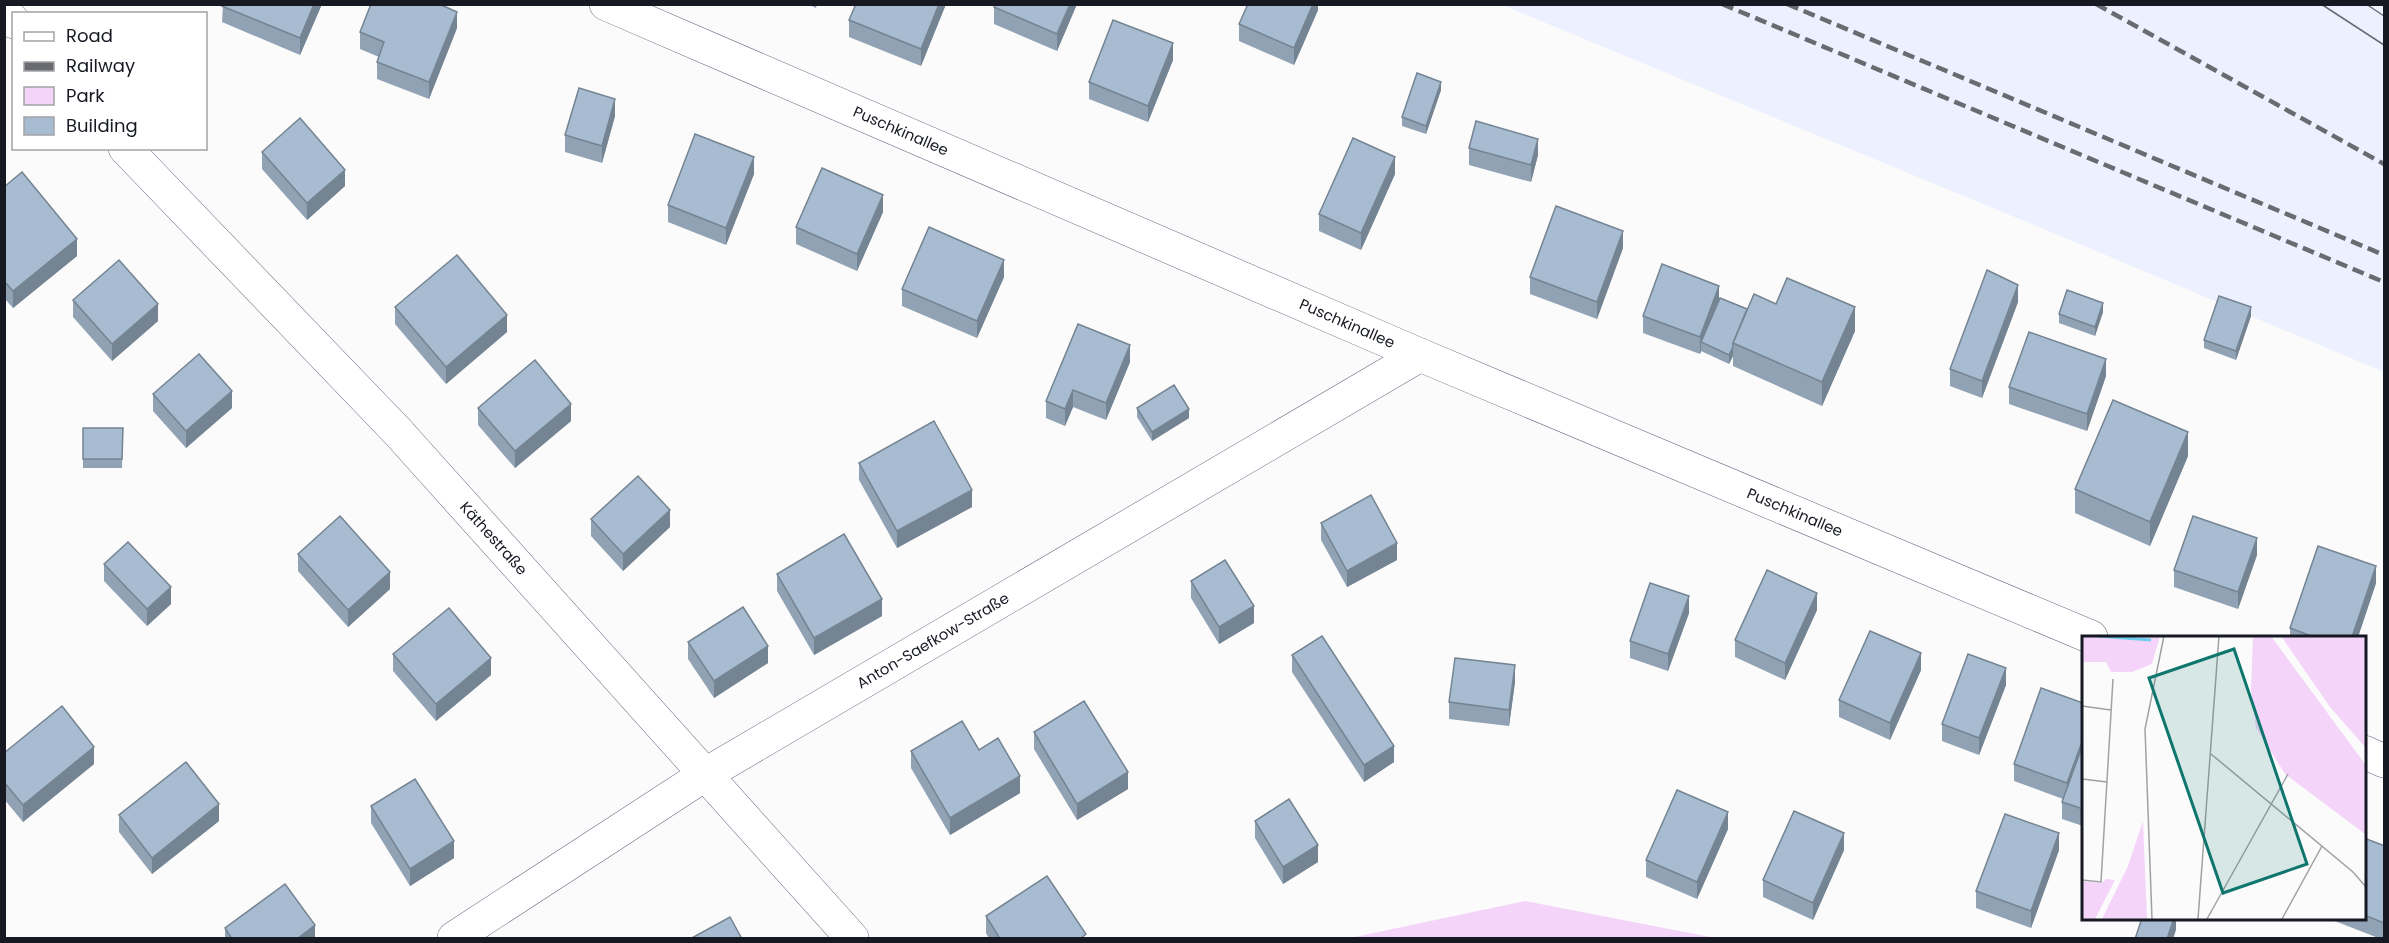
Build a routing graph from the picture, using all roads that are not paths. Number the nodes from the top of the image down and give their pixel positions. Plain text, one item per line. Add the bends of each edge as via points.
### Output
1 (606, 4) edge
2 (128, 150) edge
3 (1420, 355) junction
4 (2089, 636) edge
5 (2365, 752) edge
6 (2385, 760) edge
7 (706, 774) junction
8 (454, 939) edge
9 (852, 939) edge

1 - 3 street, Puschkinallee
2 - 7 street, Käthestraße via 398,432
3 - 4 street, Puschkinallee
3 - 7 street, Anton-Saefkow-Straße
5 - 6 street
7 - 8 street, Anton-Saefkow-Straße
7 - 9 street, Käthestraße

